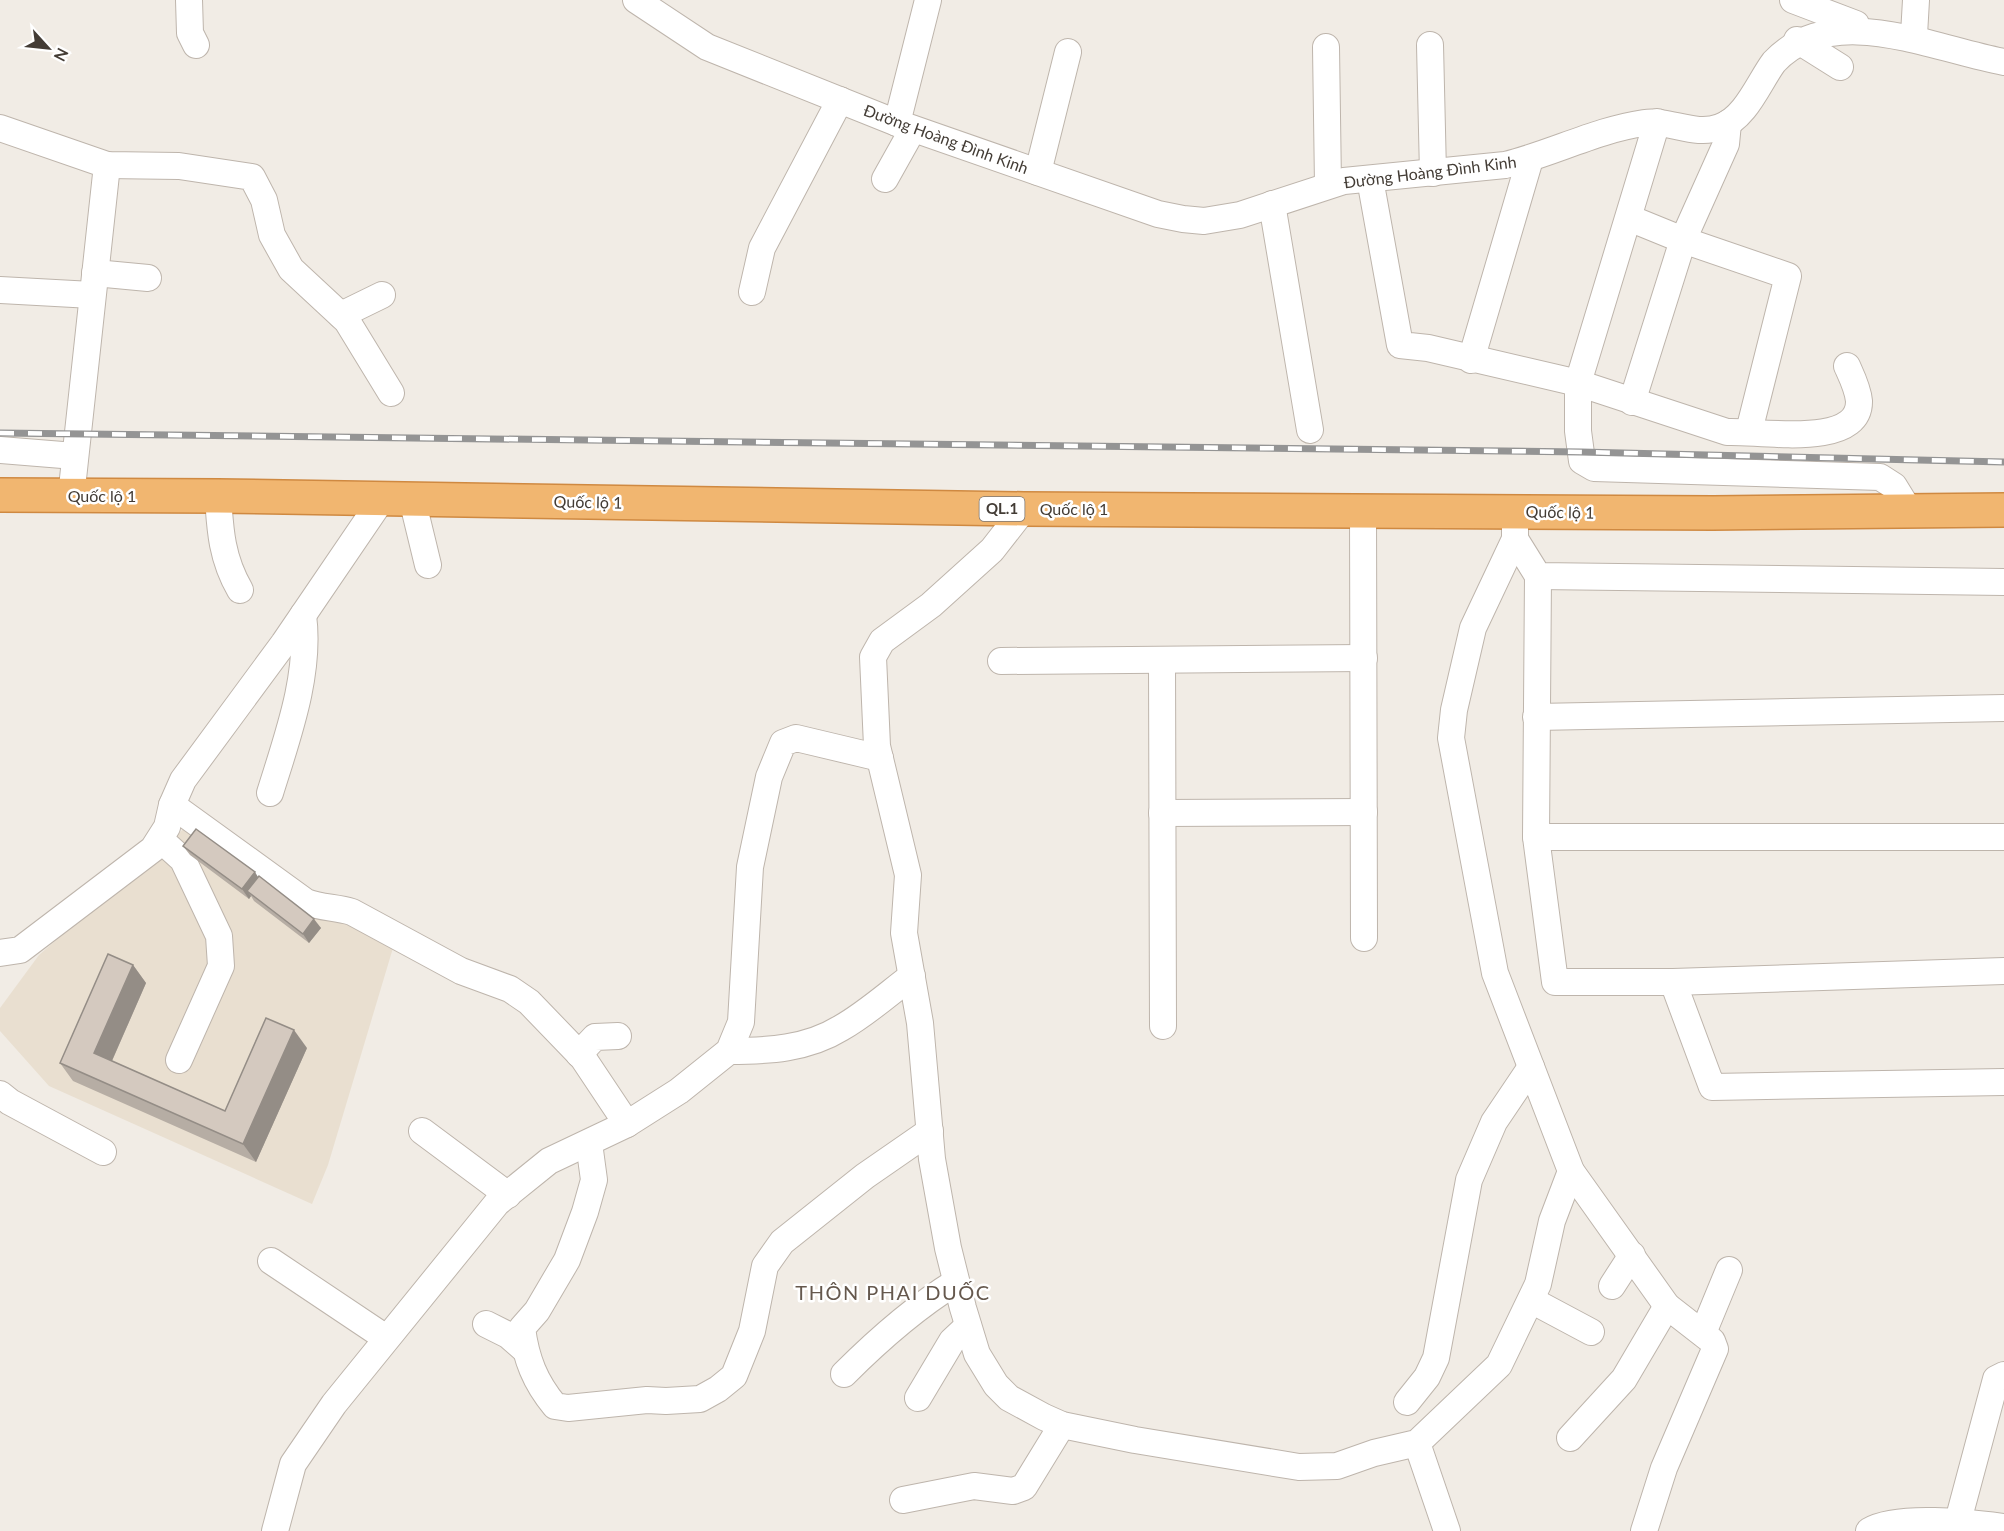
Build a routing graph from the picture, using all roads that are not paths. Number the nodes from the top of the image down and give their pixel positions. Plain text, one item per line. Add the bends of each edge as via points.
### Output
1 (189, 0) edge
2 (636, 0) edge
3 (928, 0) edge
4 (1793, 0) edge
5 (1917, 0) edge
6 (1865, 26) junction
7 (1914, 35) junction
8 (1797, 40) junction
9 (196, 45) dead end
10 (1431, 45) dead end
11 (1326, 47) dead end
12 (1068, 52) dead end
13 (2004, 62) edge
14 (1840, 67) dead end
15 (840, 100) junction
16 (1656, 122) junction
17 (1728, 123) junction
18 (905, 126) junction
19 (0, 128) edge
20 (1530, 159) junction
21 (106, 165) junction
22 (1038, 172) junction
23 (1432, 173) junction
24 (885, 179) dead end
25 (1370, 179) junction
26 (1328, 185) junction
27 (1272, 204) junction
28 (1629, 218) junction
29 (1683, 240) junction
30 (148, 278) dead end
31 (94, 284) junction
32 (0, 290) edge
33 (752, 292) dead end
34 (382, 295) dead end
35 (341, 315) junction
36 (1472, 360) junction
37 (1847, 366) dead end
38 (1578, 383) junction
39 (391, 393) dead end
40 (1632, 402) junction
41 (1310, 430) dead end
42 (1749, 431) junction
43 (0, 450) edge
44 (75, 456) junction
45 (0, 495) edge
46 (218, 496) junction
47 (70, 497) junction
48 (397, 499) junction
49 (1024, 509) junction
50 (1363, 510) junction
51 (2004, 510) edge
52 (1910, 512) junction
53 (1515, 525) junction
54 (428, 565) dead end
55 (1538, 576) junction
56 (2004, 582) edge
57 (240, 590) dead end
58 (303, 615) junction
59 (1364, 658) junction
60 (1162, 660) junction
61 (1001, 661) dead end
62 (2004, 708) edge
63 (1536, 717) junction
64 (880, 758) junction
65 (270, 794) dead end
66 (172, 805) junction
67 (1364, 812) junction
68 (1162, 813) junction
69 (1536, 837) junction
70 (2004, 837) edge
71 (161, 840) junction
72 (1364, 938) dead end
73 (0, 953) edge
74 (2004, 971) edge
75 (912, 976) junction
76 (1673, 982) junction
77 (1163, 1026) dead end
78 (618, 1036) dead end
79 (729, 1051) junction
80 (579, 1054) junction
81 (179, 1060) dead end
82 (1531, 1067) junction
83 (2004, 1082) edge
84 (0, 1094) edge
85 (627, 1124) junction
86 (422, 1131) dead end
87 (930, 1131) junction
88 (589, 1143) junction
89 (103, 1152) dead end
90 (1571, 1171) junction
91 (508, 1195) junction
92 (1632, 1256) junction
93 (271, 1261) dead end
94 (1729, 1270) dead end
95 (956, 1282) junction
96 (1612, 1286) dead end
97 (1532, 1300) junction
98 (1667, 1306) junction
99 (486, 1324) dead end
100 (968, 1326) junction
101 (1591, 1332) dead end
102 (1703, 1333) junction
103 (386, 1338) junction
104 (525, 1350) junction
105 (844, 1374) dead end
106 (2004, 1375) edge
107 (918, 1398) dead end
108 (1407, 1401) dead end
109 (1062, 1425) junction
110 (1570, 1438) dead end
111 (1417, 1443) junction
112 (903, 1500) dead end
113 (1958, 1521) junction
114 (2004, 1527) edge
115 (275, 1531) edge
116 (1447, 1531) edge
117 (1644, 1531) edge
118 (1869, 1531) edge

1 - 9 street via 190,33
2 - 15 street, Đường Hoàng Đình Kinh via 707,47
3 - 18 street
4 - 6 street
5 - 7 street
6 - 7 street
6 - 8 street via 1813,32
7 - 13 street
8 - 14 street
8 - 17 street via 1779,56
10 - 23 street
11 - 26 street
12 - 22 street
15 - 18 street, Đường Hoàng Đình Kinh
15 - 33 street via 772,226 762,248
16 - 17 street, Đường Hoàng Đình Kinh via 1694,130 1720,128
16 - 20 street, Đường Hoàng Đình Kinh via 1626,126
16 - 28 street
17 - 29 street via 1721,157
18 - 22 street, Đường Hoàng Đình Kinh
18 - 24 street
19 - 21 street
20 - 23 street, Đường Hoàng Đình Kinh
20 - 36 street
21 - 31 street
21 - 35 street via 179,166 252,177 264,200 272,235 291,268
22 - 27 street, Đường Hoàng Đình Kinh via 1183,219 1220,219
23 - 25 street, Đường Hoàng Đình Kinh
25 - 26 street, Đường Hoàng Đình Kinh
25 - 36 street via 1400,345
26 - 27 street, Đường Hoàng Đình Kinh
27 - 41 street
28 - 29 street
28 - 38 street
29 - 40 street
29 - 42 street via 1788,276
30 - 31 street
31 - 32 street
31 - 44 street
34 - 35 street
35 - 39 street
36 - 38 street
37 - 42 street via 1859,403 1856,414 1845,425 1814,435
38 - 40 street
38 - 52 street via 1582,461 1590,467 1880,477 1894,486
40 - 42 street via 1719,430
43 - 44 street
44 - 47 street
45 - 47 highway, Quốc lộ 1 / QL.1
46 - 47 highway, Quốc lộ 1 / QL.1
46 - 48 highway, Quốc lộ 1 / QL.1
46 - 57 street via 223,553
48 - 49 highway, Quốc lộ 1 / QL.1
48 - 54 street
48 - 58 street
49 - 50 highway, Quốc lộ 1 / QL.1
49 - 64 street via 992,550 932,605 882,641 873,657
50 - 53 highway, Quốc lộ 1 / QL.1
50 - 59 street
51 - 52 highway, Quốc lộ 1 / QL.1
52 - 53 highway, Quốc lộ 1 / QL.1
53 - 55 street
53 - 82 street via 1473,628 1451,738 1495,973
55 - 56 street
55 - 63 street
58 - 65 street via 305,635 298,692
58 - 66 street via 200,755
59 - 60 street
59 - 67 street
60 - 61 street
60 - 68 street
62 - 63 street
63 - 69 street
64 - 75 street via 908,875 904,933
64 - 79 street via 796,738 783,743 769,777 750,867 741,1022
66 - 71 street
66 - 80 street via 306,902 352,912 461,971 510,989 547,1018
67 - 68 street
67 - 72 street
68 - 77 street
69 - 70 street
69 - 76 street via 1555,982
71 - 73 street via 20,950
71 - 81 street via 183,860 219,936 221,966
74 - 76 street
75 - 79 street via 840,1029 799,1046
75 - 87 street
76 - 83 street via 1712,1087
78 - 80 street via 595,1037
79 - 85 street via 679,1091
80 - 85 street
82 - 90 street
82 - 108 street via 1494,1122 1469,1180 1436,1358 1427,1377
84 - 89 street
85 - 88 street
86 - 91 street
87 - 95 street
87 - 104 street via 782,1242 765,1266 752,1331 734,1376 700,1398 555,1406 538,1385
88 - 91 street via 549,1161
88 - 104 street via 594,1180 585,1212 567,1260 542,1304 522,1328
90 - 92 street
90 - 97 street via 1552,1221
91 - 103 street via 497,1203
92 - 96 street
92 - 98 street
93 - 103 street
94 - 102 street
95 - 100 street
95 - 105 street via 880,1338
97 - 101 street
97 - 111 street via 1498,1365
98 - 102 street
98 - 110 street via 1624,1378
99 - 104 street via 508,1335
100 - 107 street via 952,1341
100 - 109 street via 977,1354 996,1385 1009,1398
102 - 117 street via 1715,1348 1664,1468
103 - 115 street via 293,1464
106 - 113 street via 1996,1379
109 - 111 street via 1299,1467 1337,1466
109 - 112 street via 1024,1487 1013,1491 974,1486
111 - 116 street
113 - 114 street
113 - 118 street via 1894,1525

